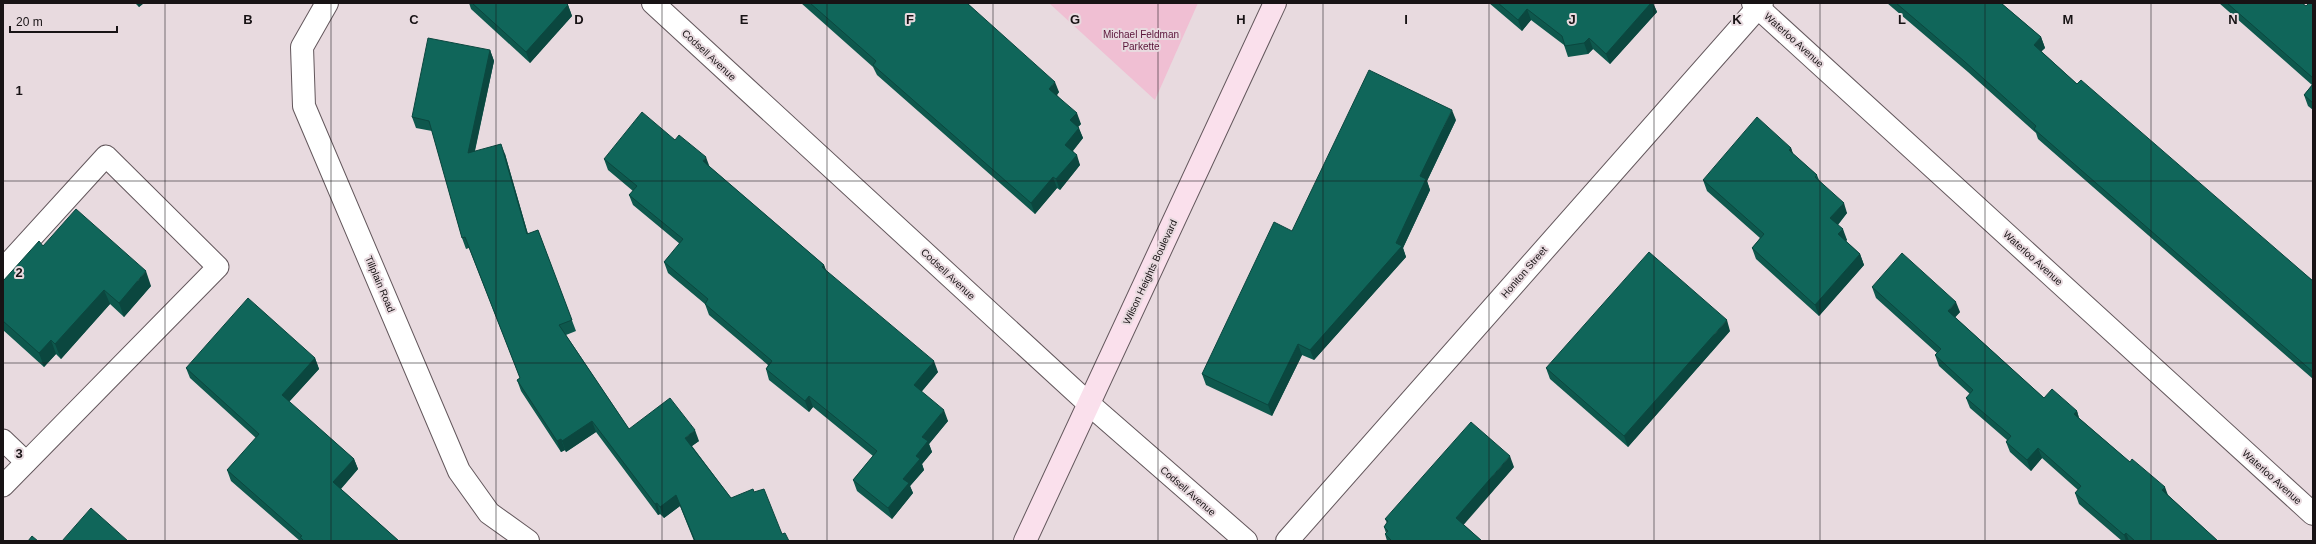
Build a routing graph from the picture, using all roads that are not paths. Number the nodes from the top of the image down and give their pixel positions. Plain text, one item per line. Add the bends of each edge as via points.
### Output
1 (326, 3) edge
2 (653, 3) edge
3 (1275, 3) edge
4 (1758, 5) edge
5 (3, 269) edge
6 (1089, 404) junction
7 (3, 440) edge
8 (26, 462) junction
9 (3, 486) edge
10 (2313, 514) edge
11 (528, 541) edge
12 (1025, 541) edge
13 (1246, 541) edge
14 (1287, 541) edge

1 - 11 street, Tillplain Road via 302,47 304,106 459,471 489,513
2 - 6 street, Codsell Avenue
3 - 6 street, Wilson Heights Boulevard
4 - 10 street, Waterloo Avenue
4 - 14 street, Honiton Street
5 - 8 lane via 106,156 218,267
6 - 12 street, Wilson Heights Boulevard
6 - 13 street, Codsell Avenue
7 - 8 lane
8 - 9 lane

